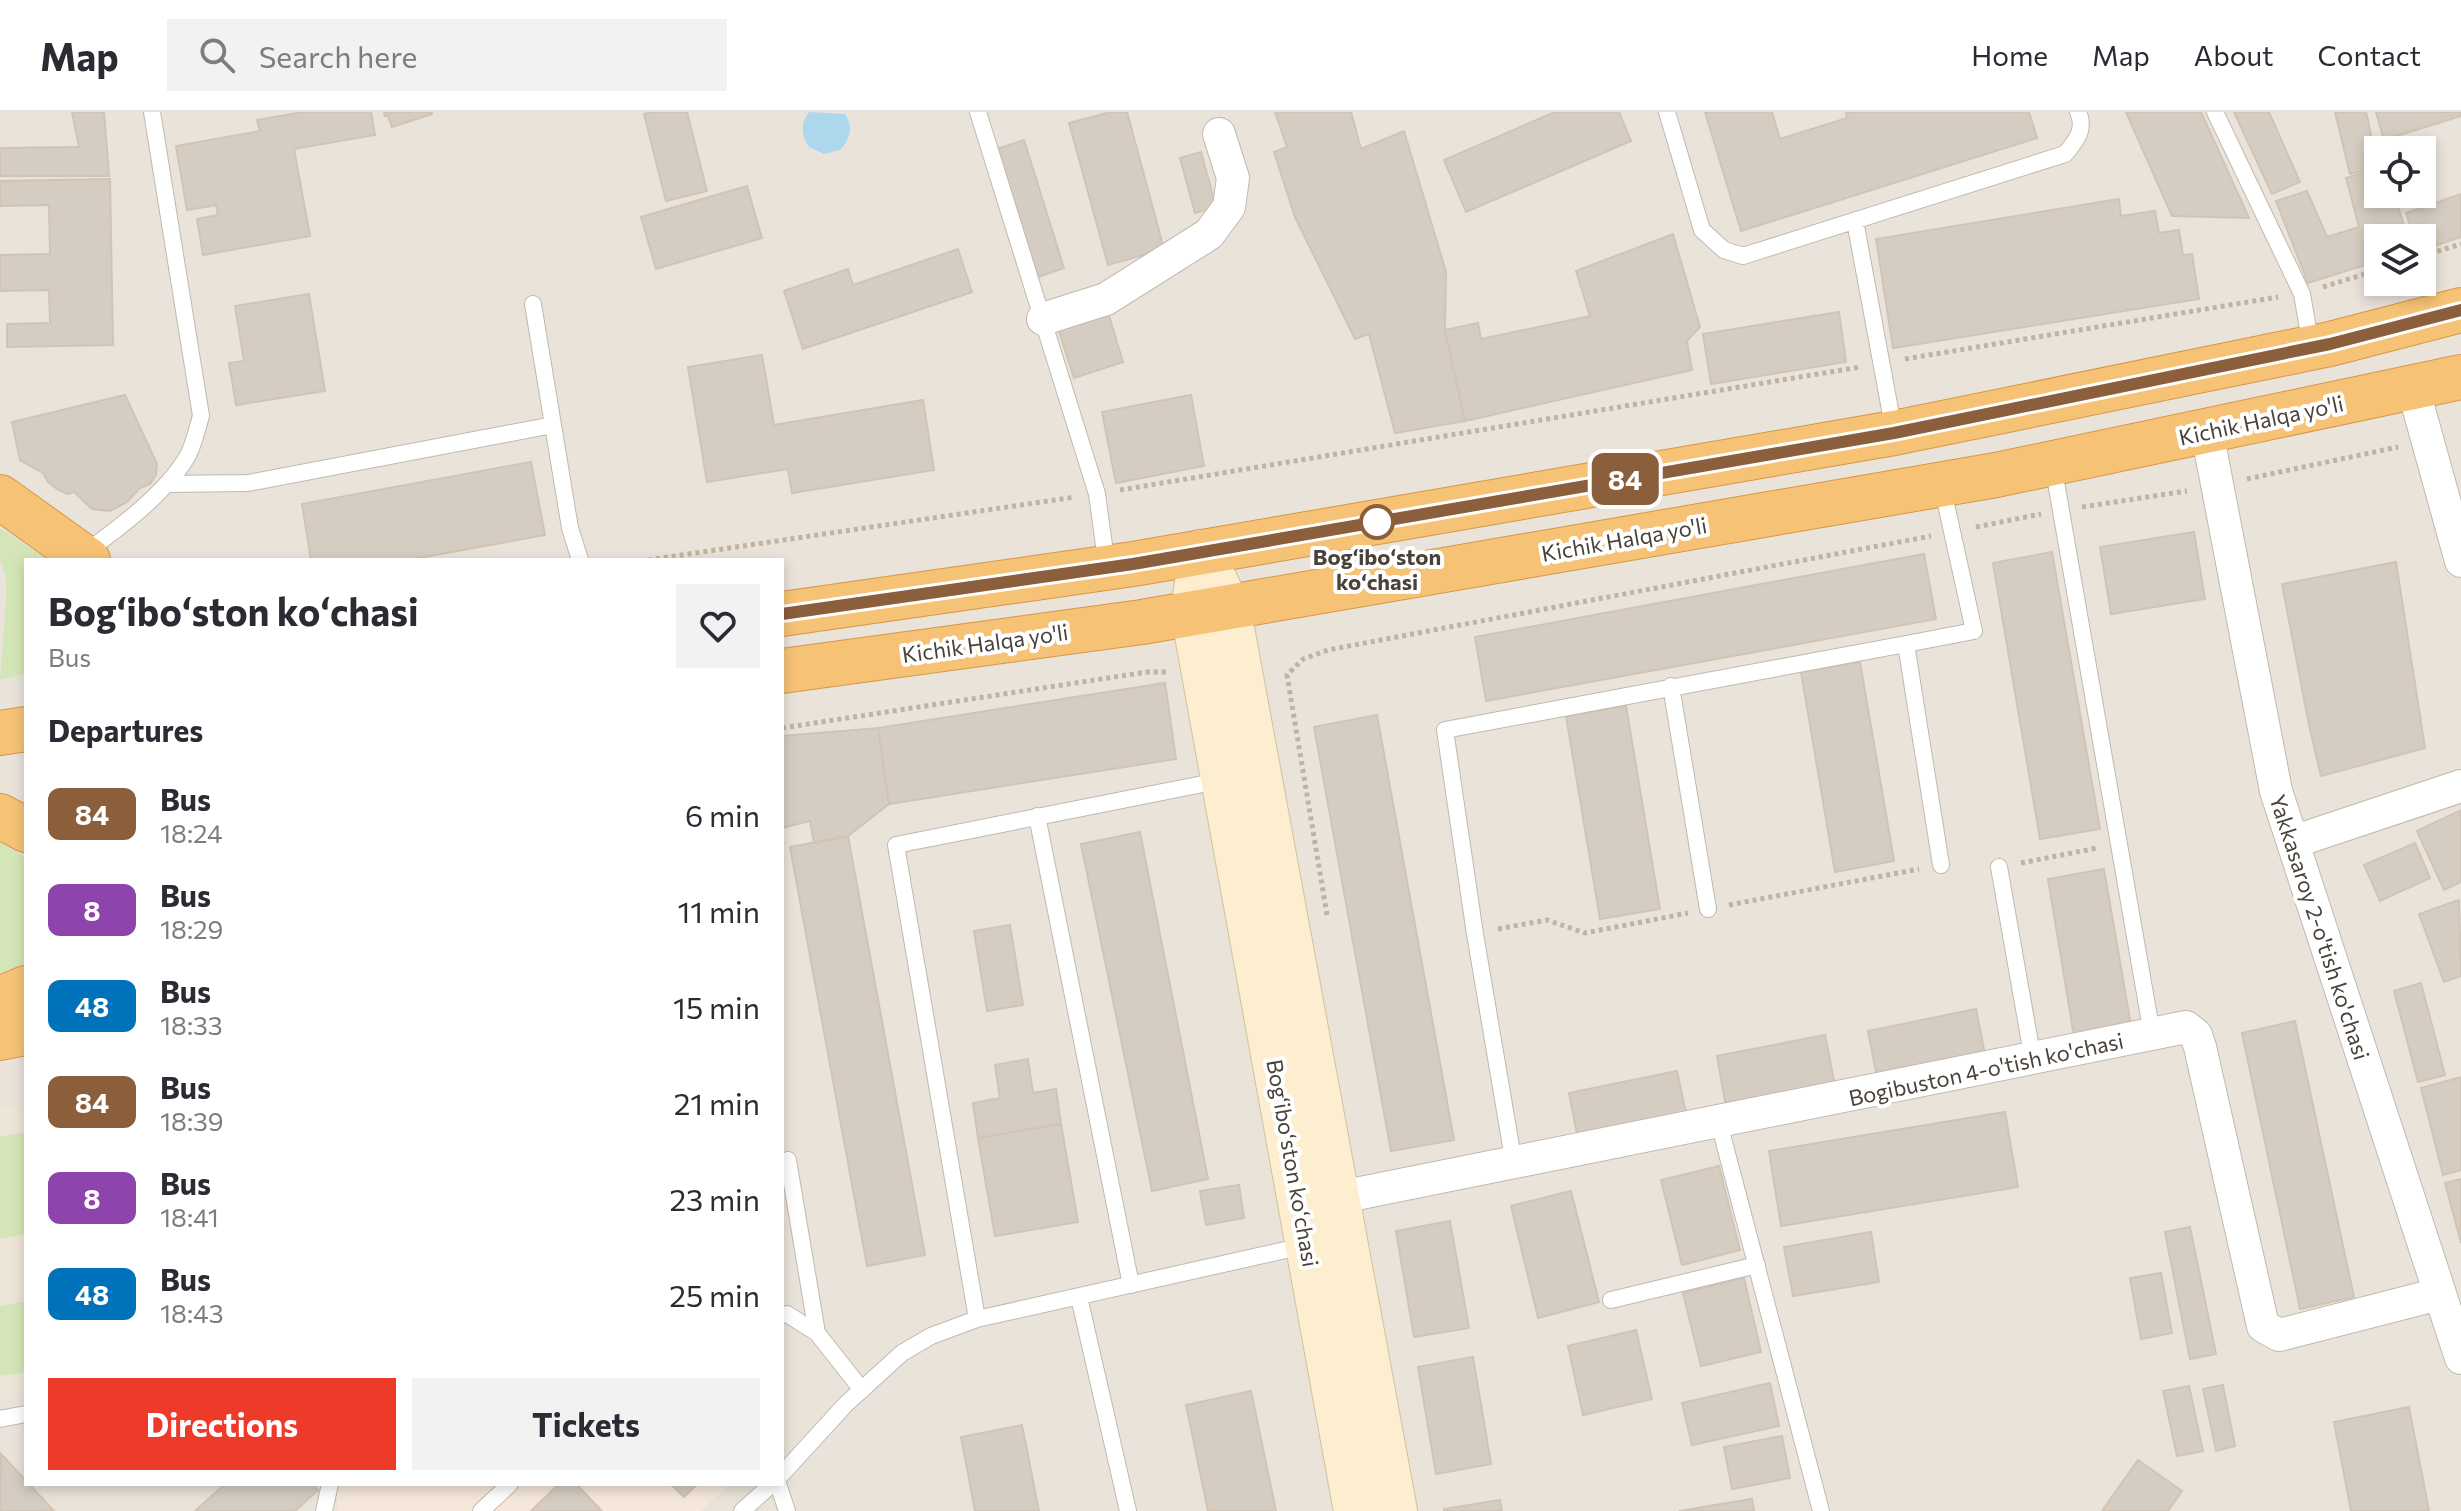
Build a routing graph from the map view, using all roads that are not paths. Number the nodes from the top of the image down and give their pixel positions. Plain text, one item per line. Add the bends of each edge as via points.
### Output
1 (152, 112) edge
2 (978, 112) edge
3 (1667, 112) edge
4 (2078, 112) edge
5 (2215, 112) edge
6 (1219, 134) dead end
7 (1855, 221) junction
8 (533, 304) dead end
9 (2461, 310) edge
10 (1043, 319) junction
11 (2399, 326) junction
12 (2311, 348) junction
13 (2461, 377) edge
14 (2413, 388) junction
15 (553, 425) junction
16 (2207, 432) junction
17 (1894, 433) junction
18 (2053, 463) junction
19 (167, 484) junction
20 (1942, 484) junction
21 (0, 497) edge
22 (1201, 552) junction
23 (85, 558) edge
24 (579, 558) edge
25 (2461, 561) edge
26 (1107, 567) junction
27 (1211, 610) junction
28 (784, 614) edge
29 (1906, 644) junction
30 (784, 671) edge
31 (1671, 686) junction
32 (24, 729) edge
33 (0, 733) edge
34 (1242, 778) junction
35 (2461, 786) edge
36 (24, 789) edge
37 (0, 794) edge
38 (0, 816) edge
39 (1037, 816) junction
40 (24, 829) edge
41 (2293, 842) junction
42 (1941, 865) road end
43 (1999, 867) road end
44 (1708, 909) road end
45 (24, 989) edge
46 (0, 999) edge
47 (24, 1033) edge
48 (2152, 1034) junction
49 (0, 1038) edge
50 (2033, 1060) junction
51 (1719, 1123) junction
52 (788, 1160) dead end
53 (1514, 1164) junction
54 (1324, 1228) junction
55 (1757, 1265) junction
56 (1131, 1285) junction
57 (2439, 1294) junction
58 (1079, 1297) junction
59 (1611, 1300) dead end
60 (784, 1315) edge
61 (977, 1319) junction
62 (817, 1333) junction
63 (2461, 1358) edge
64 (862, 1390) junction
65 (24, 1414) edge
66 (0, 1419) edge
67 (784, 1472) edge
68 (330, 1486) edge
69 (508, 1486) edge
70 (773, 1486) edge
71 (776, 1486) edge
72 (324, 1511) edge
73 (481, 1511) edge
74 (742, 1511) edge
75 (787, 1511) edge
76 (1128, 1511) edge
77 (1356, 1511) edge
78 (1395, 1511) edge
79 (1821, 1511) edge

1 - 19 lane via 201,416 188,456
2 - 10 lane
3 - 7 lane via 1702,230 1724,250 1743,256
4 - 7 lane via 2078,138 2065,154
5 - 12 lane via 2302,294
6 - 10 street via 1233,178 1229,207 1209,234 1106,299
7 - 17 lane
8 - 15 lane
9 - 11 highway
10 - 26 lane via 1097,494
11 - 12 highway
11 - 14 highway
12 - 17 highway
13 - 14 highway, Kichik Halqa yo'li
14 - 16 highway, Kichik Halqa yo'li
14 - 25 street
15 - 19 lane via 248,483
15 - 24 lane
16 - 18 highway, Kichik Halqa yo'li
16 - 41 street, Yakkasaroy 2-o'tish ko'chasi via 2276,791
17 - 22 highway
18 - 20 highway, Kichik Halqa yo'li
18 - 48 lane
19 - 23 lane
20 - 27 highway, Kichik Halqa yo'li
20 - 29 lane via 1974,631
21 - 23 highway
22 - 26 highway
22 - 27 street, Bogʻiboʻston koʻchasi
26 - 28 highway
27 - 30 highway, Kichik Halqa yo'li
27 - 34 street, Bogʻiboʻston koʻchasi
29 - 31 lane
29 - 42 lane
31 - 44 lane
31 - 53 lane via 1445,730
32 - 33 highway
34 - 39 lane
34 - 54 street, Bogʻiboʻston koʻchasi
35 - 41 street
36 - 37 highway
38 - 40 highway
39 - 56 lane
39 - 61 lane via 896,845
41 - 57 street, Yakkasaroy 2-o'tish ko'chasi
43 - 50 lane
45 - 46 highway
47 - 49 highway
48 - 50 street, Bogibuston 4-o'tish ko'chasi
48 - 57 street, Bogibuston 4-o'tish ko'chasi via 2186,1027 2196,1035 2263,1326 2279,1335
50 - 51 street, Bogibuston 4-o'tish ko'chasi
51 - 53 street, Bogibuston 4-o'tish ko'chasi
51 - 55 lane
52 - 62 lane
53 - 54 street, Bogibuston 4-o'tish ko'chasi
54 - 56 lane
54 - 77 street, Bogʻiboʻston koʻchasi
54 - 78 street, Bogʻiboʻston koʻchasi
55 - 59 lane
55 - 79 lane
56 - 58 lane
57 - 63 street, Yakkasaroy 2-o'tish ko'chasi
58 - 61 lane
58 - 76 lane
60 - 62 lane
61 - 64 lane via 902,1353
62 - 64 lane
64 - 67 lane
65 - 66 lane
68 - 72 lane
69 - 73 lane
70 - 74 lane
71 - 75 lane

